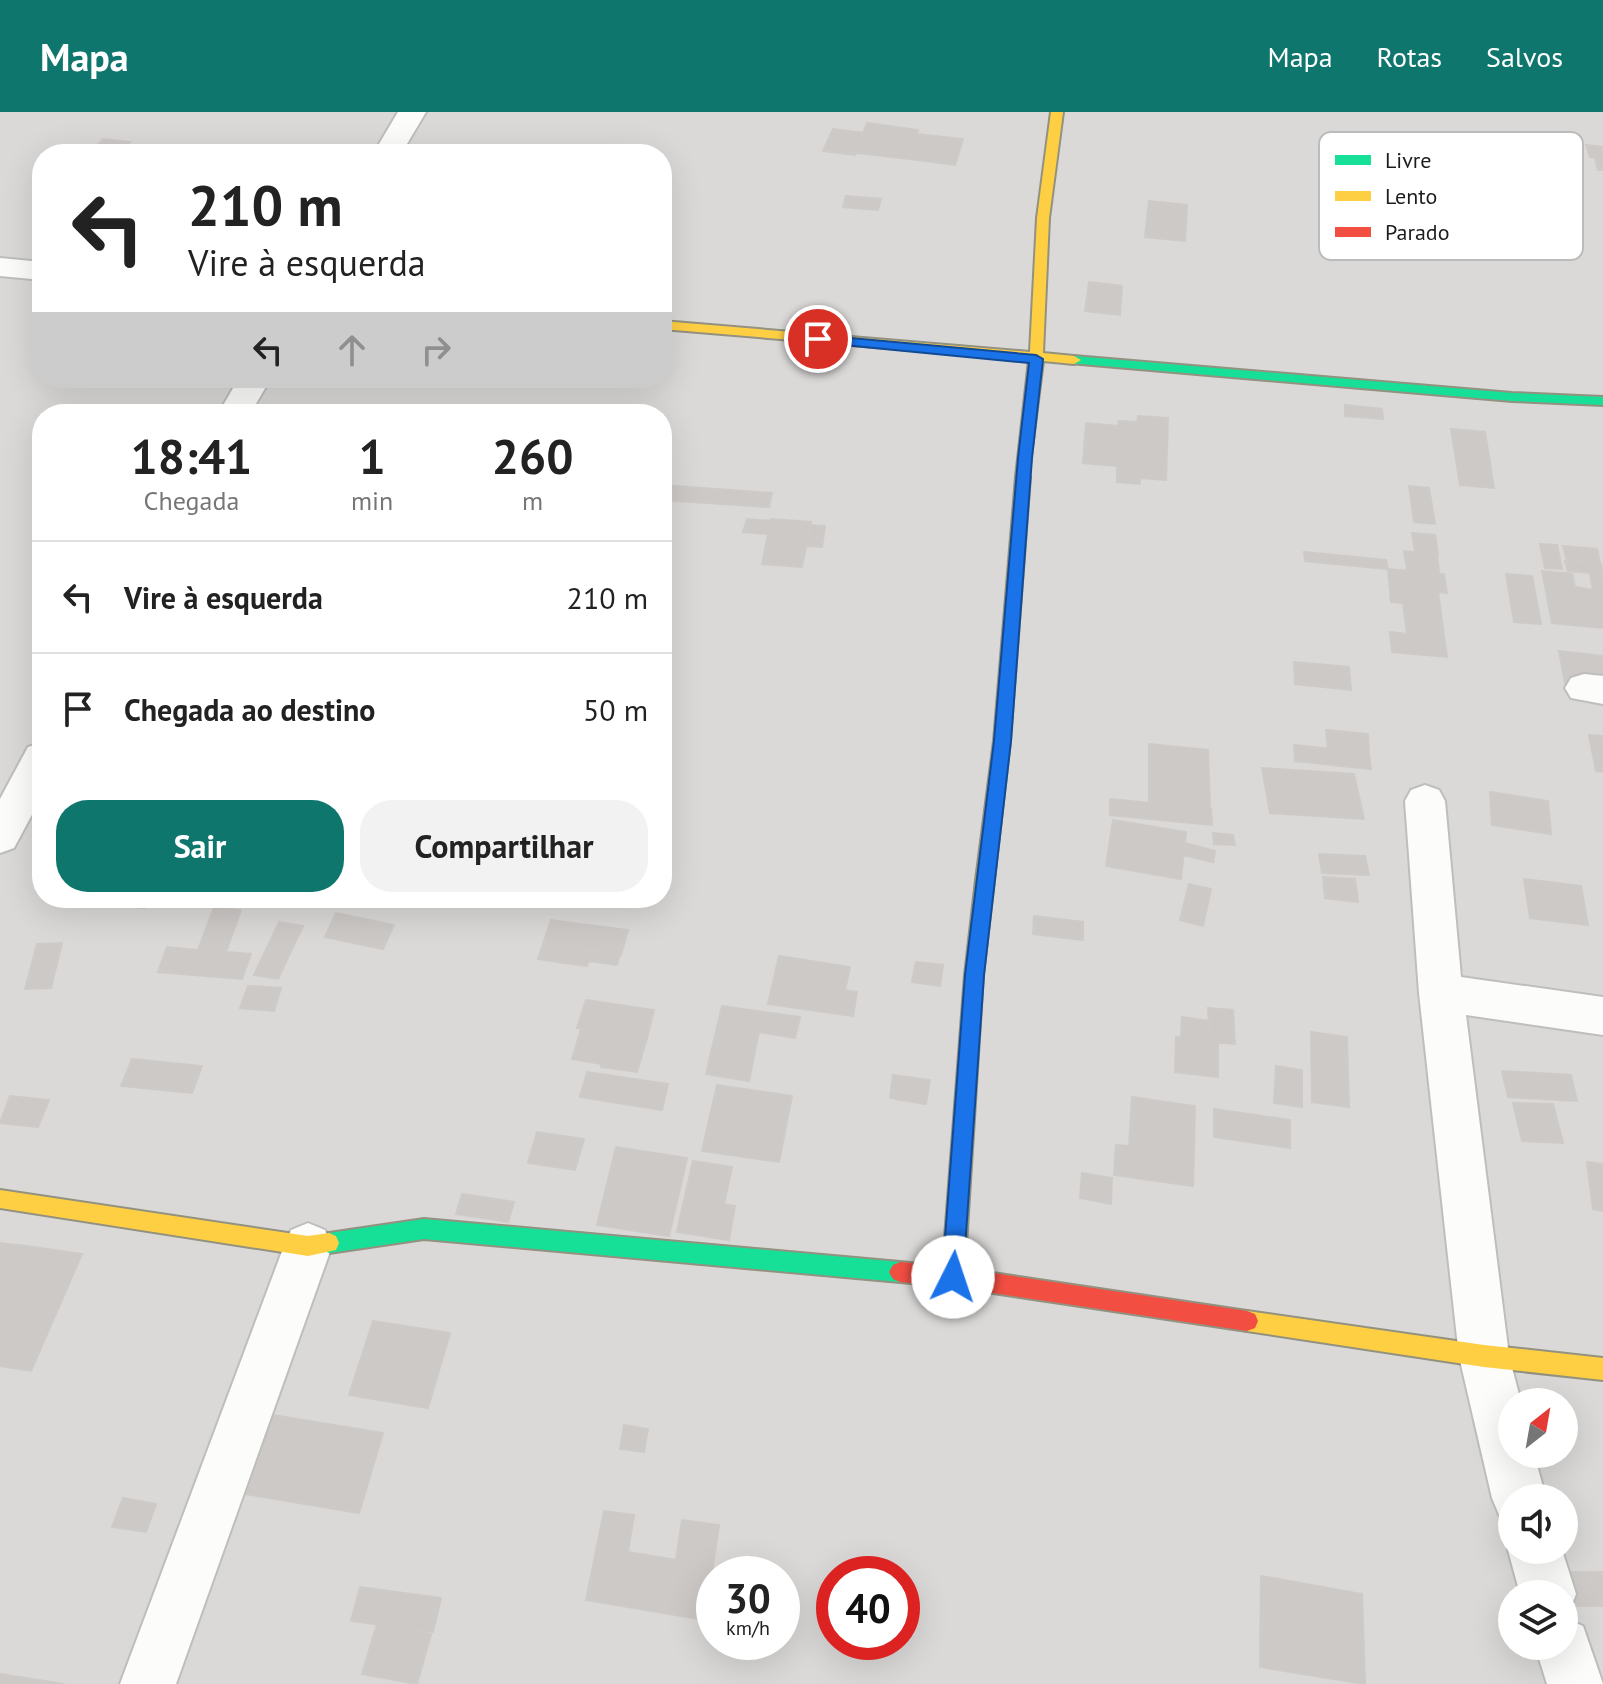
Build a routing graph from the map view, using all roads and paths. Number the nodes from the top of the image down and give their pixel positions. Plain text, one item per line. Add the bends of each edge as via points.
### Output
1 (412, 112) edge
2 (1057, 112) edge
3 (393, 144) edge
4 (0, 267) edge
5 (32, 270) edge
6 (672, 326) edge
7 (1036, 359) junction
8 (1603, 401) edge
9 (32, 777) edge
10 (1425, 801) dead end
11 (0, 837) edge
12 (1441, 993) junction
13 (1603, 1016) edge
14 (0, 1199) edge
15 (308, 1246) junction
16 (953, 1277) junction
17 (1484, 1356) junction
18 (1603, 1369) edge
19 (1516, 1484) edge
20 (1567, 1660) edge
21 (148, 1684) edge
22 (1575, 1684) edge

1 - 3 street
2 - 7 street via 1043,218
4 - 5 street
6 - 7 street
7 - 8 street
7 - 16 street via 1002,741 974,975
9 - 11 street
10 - 12 street
12 - 13 street
12 - 17 street
14 - 15 street
15 - 16 street via 424,1229
15 - 21 street
16 - 17 street
17 - 18 street
17 - 19 street
20 - 22 street

